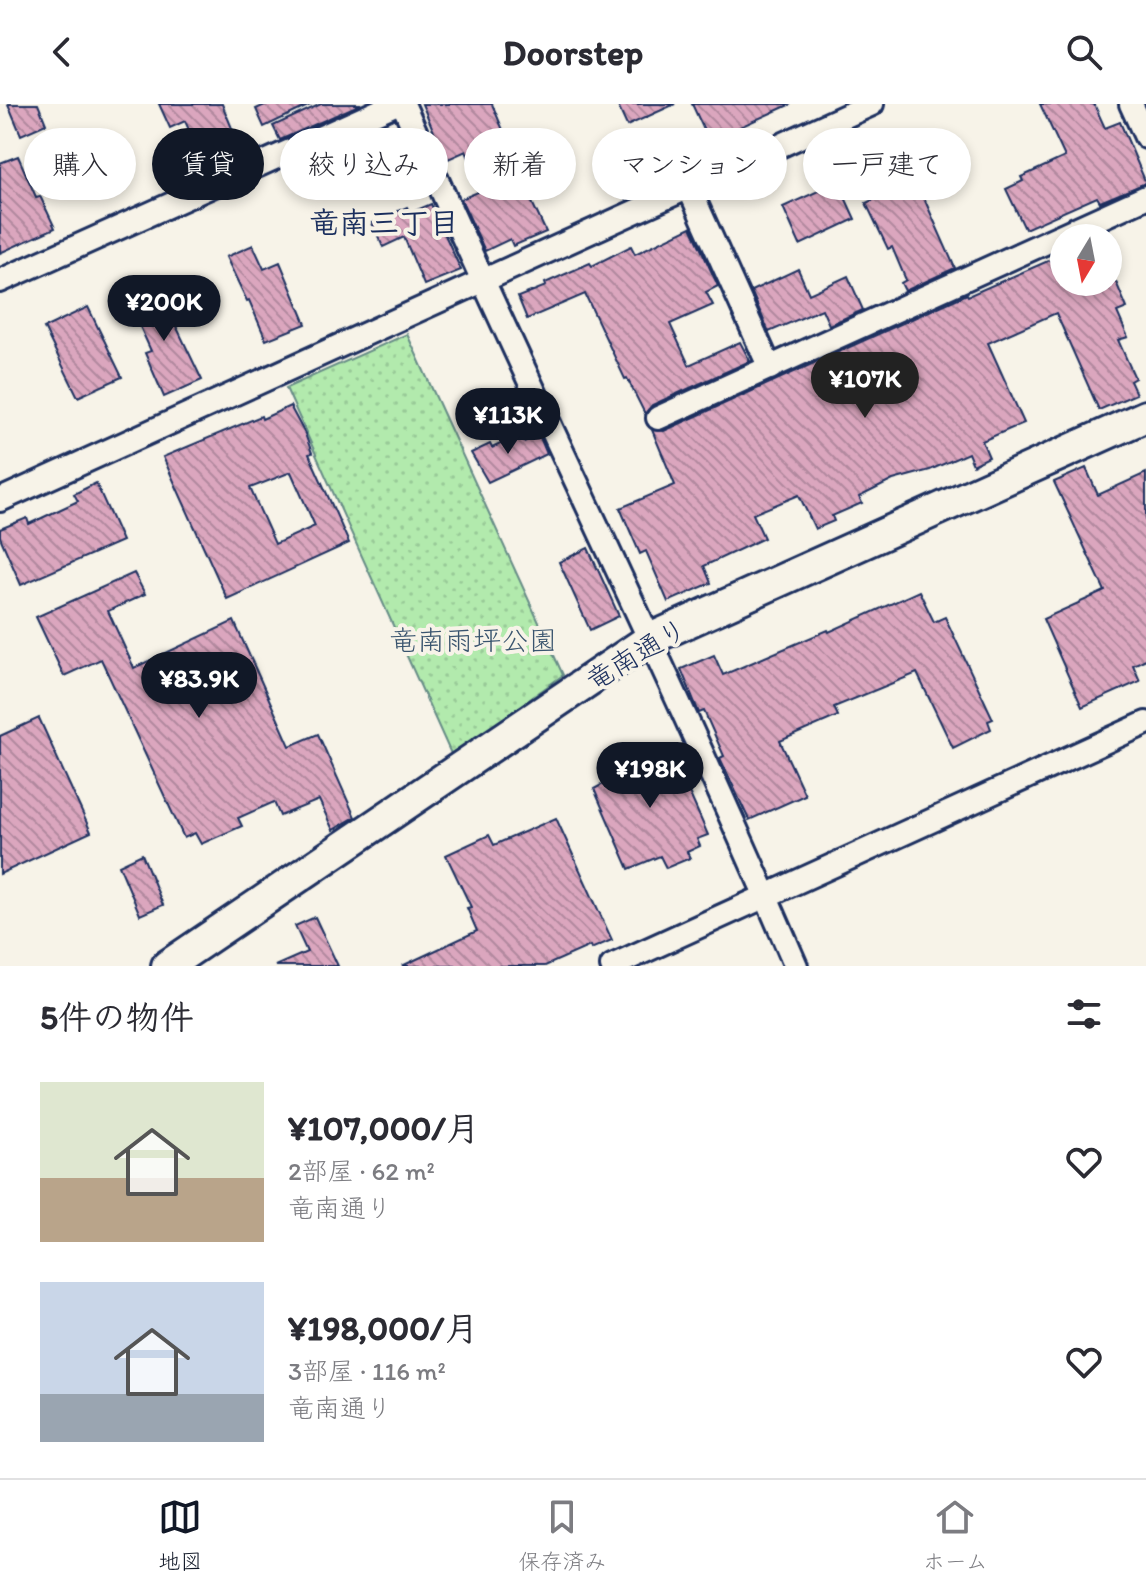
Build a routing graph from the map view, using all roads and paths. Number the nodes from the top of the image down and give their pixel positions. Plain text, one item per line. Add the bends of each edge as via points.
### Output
1 (395, 104) edge
2 (403, 104) edge
3 (872, 104) edge
4 (1131, 104) edge
5 (1146, 137) edge
6 (787, 143) edge
7 (1146, 197) edge
8 (663, 200) edge
9 (694, 200) edge
10 (0, 281) edge
11 (482, 283) junction
12 (770, 368) junction
13 (1146, 416) edge
14 (658, 418) dead end
15 (0, 500) edge
16 (650, 639) junction
17 (1146, 723) edge
18 (766, 895) junction
19 (167, 966) edge
20 (612, 966) edge
21 (796, 966) edge

1 - 10 street
2 - 11 street
3 - 6 street
4 - 5 street
7 - 12 street
8 - 11 street
9 - 12 street
11 - 15 street
11 - 16 street
12 - 14 street
13 - 16 street, 竜南通り
16 - 18 street
16 - 19 street, 竜南通り
17 - 18 street
18 - 20 street
18 - 21 street

